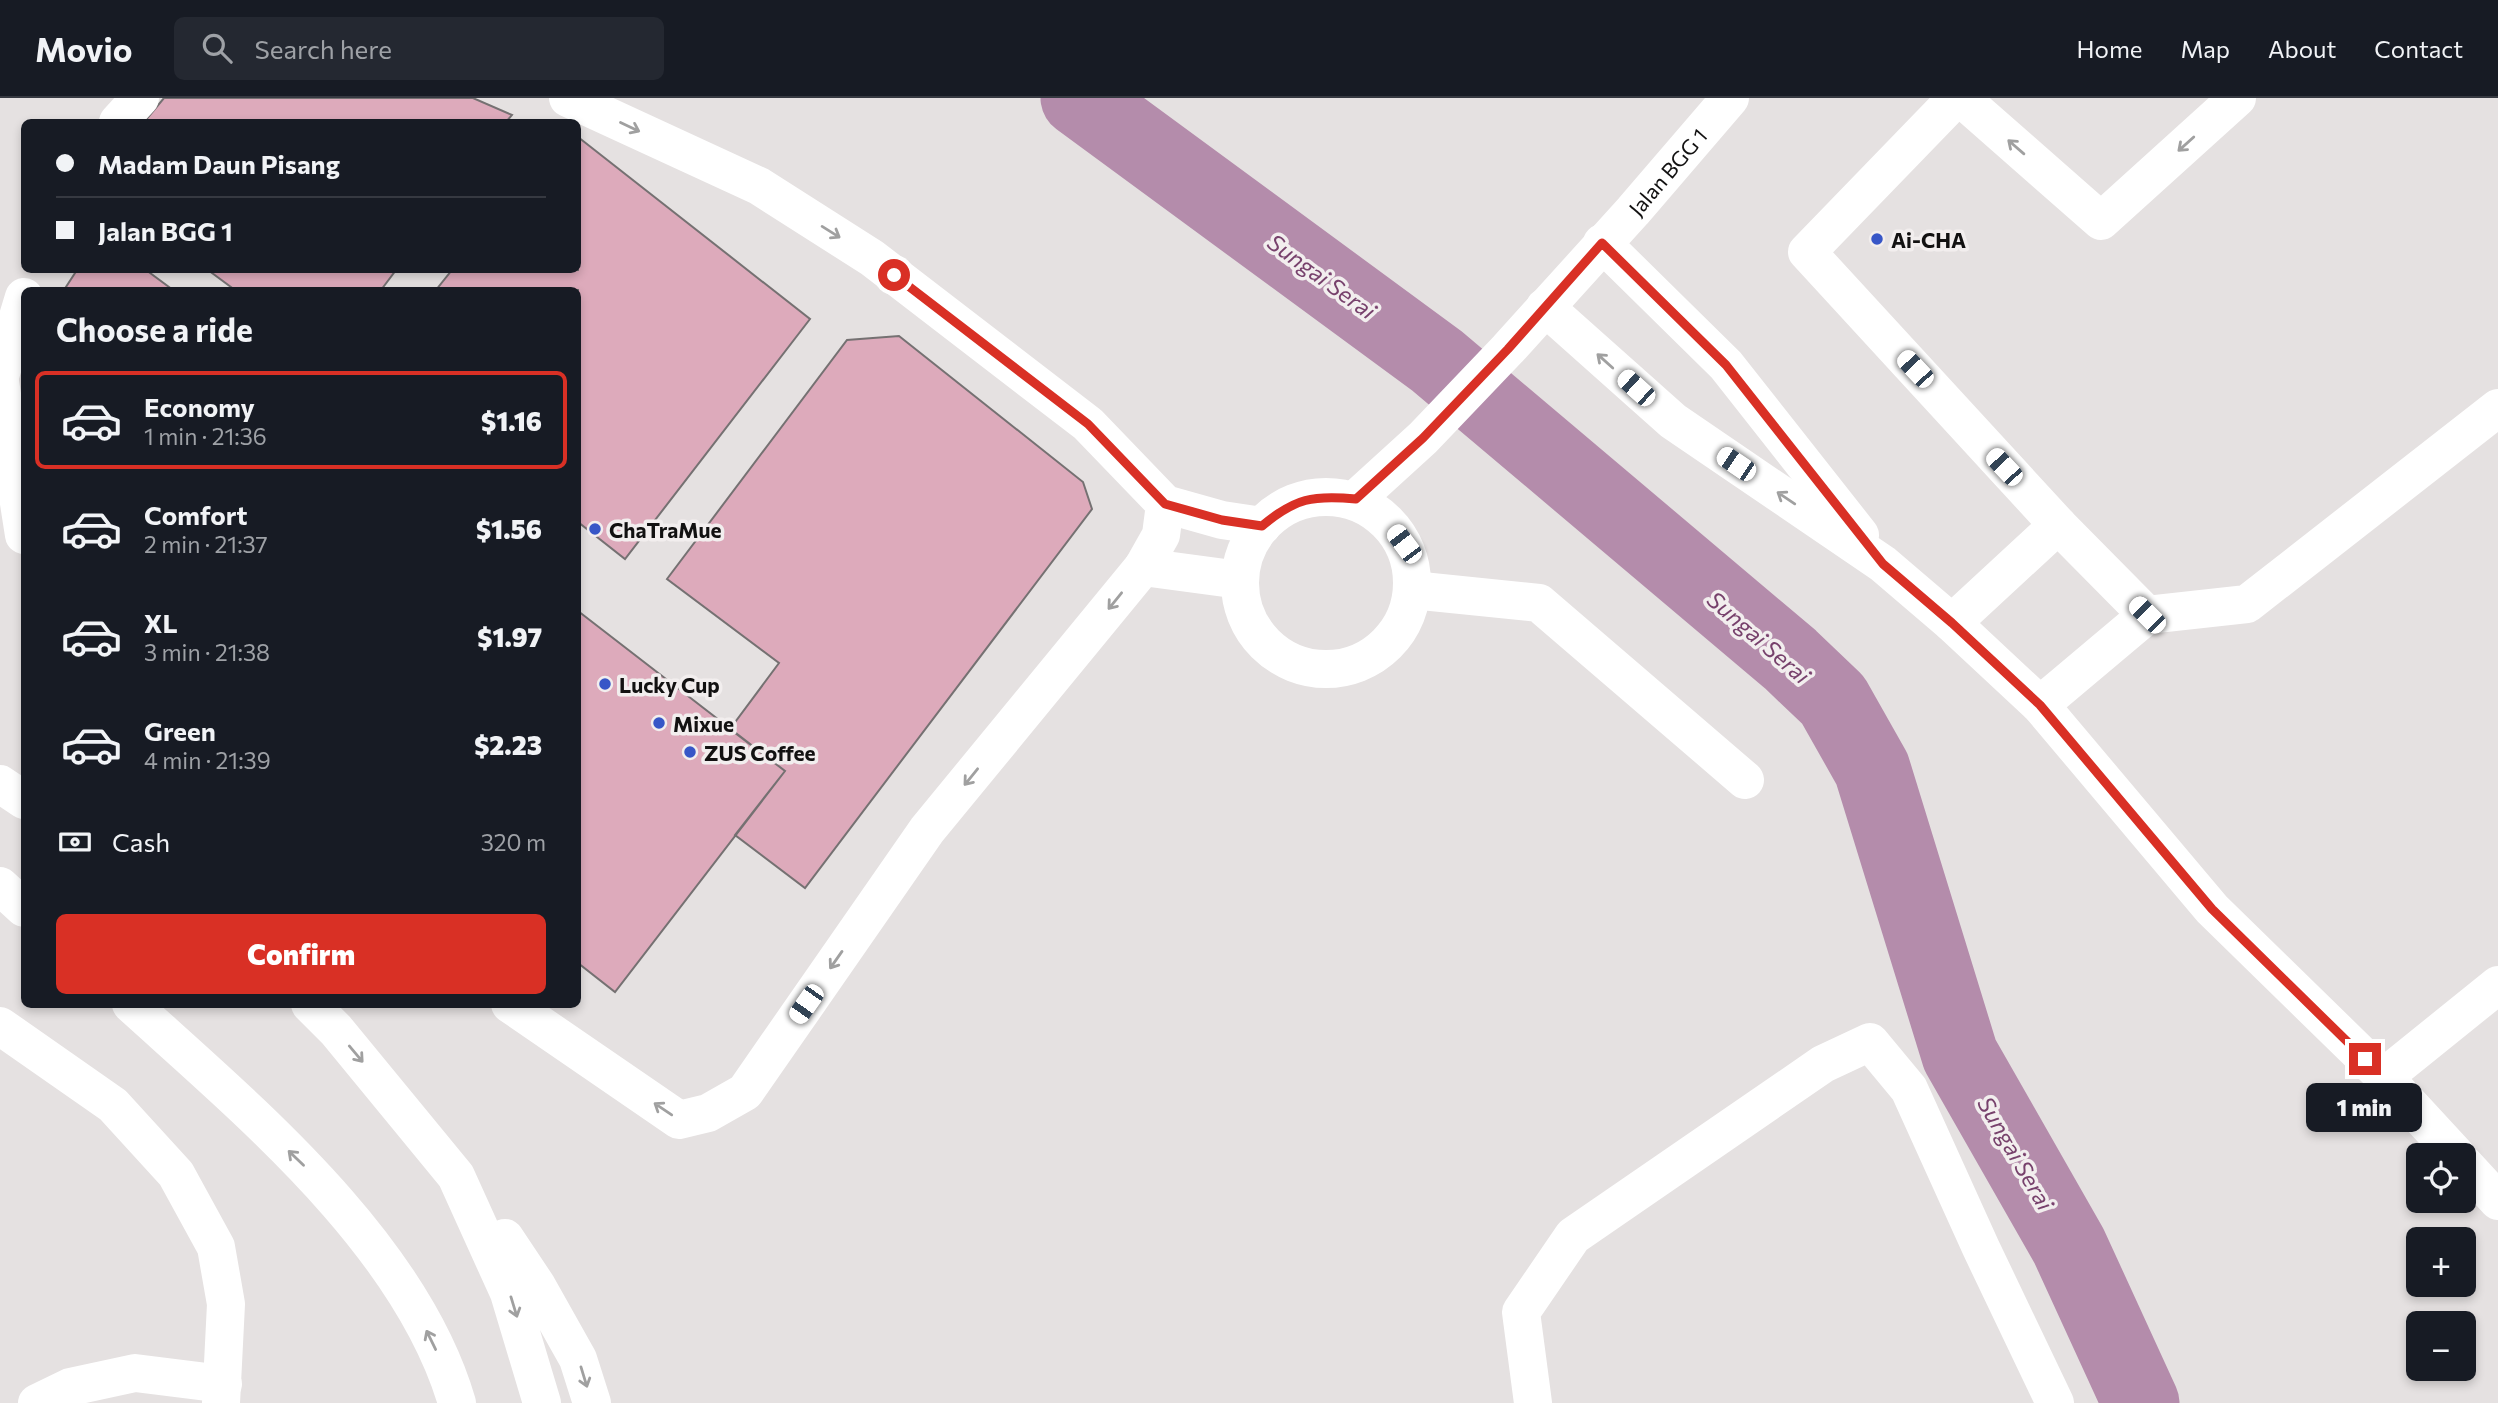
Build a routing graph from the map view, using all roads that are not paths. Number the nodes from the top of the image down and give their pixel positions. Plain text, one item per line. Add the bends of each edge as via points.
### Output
1 (140, 98) edge
2 (568, 98) edge
3 (1730, 98) edge
4 (1959, 98) edge
5 (2237, 98) edge
6 (121, 119) edge
7 (1602, 243) junction
8 (21, 307) edge
9 (1545, 307) junction
10 (0, 376) edge
11 (0, 382) edge
12 (2498, 408) edge
13 (1356, 499) junction
14 (1165, 504) junction
15 (21, 516) edge
16 (2058, 525) junction
17 (1262, 526) junction
18 (1883, 564) junction
19 (1143, 567) junction
20 (1240, 580) junction
21 (1412, 590) junction
22 (2147, 615) junction
23 (1952, 623) junction
24 (2040, 705) junction
25 (1745, 780) dead end
26 (0, 784) edge
27 (21, 798) edge
28 (0, 886) edge
29 (21, 905) edge
30 (2498, 985) edge
31 (135, 1008) edge
32 (314, 1008) edge
33 (516, 1008) edge
34 (0, 1026) edge
35 (2384, 1077) junction
36 (2445, 1143) edge
37 (456, 1176) junction
38 (2476, 1177) edge
39 (2498, 1200) edge
40 (222, 1393) edge
41 (37, 1403) edge
42 (457, 1403) edge
43 (542, 1403) edge
44 (592, 1403) edge
45 (1533, 1403) edge
46 (2055, 1403) edge

1 - 6 street
2 -> 14 street via 759,186 872,258 1088,424
3 - 7 street, Jalan BGG 1
5 -> 4 street via 2101,221
4 - 16 street via 1807,251
7 - 9 street, Jalan BGG 1
7 - 18 street via 1726,365
8 - 10 street
9 - 13 street, Jalan BGG 1 via 1423,438
18 -> 9 street via 1673,421
11 - 15 street
12 - 22 street via 2247,604
13 - 17 street via 1307,499 1283,508
13 - 21 street via 1385,521 1404,544
14 - 17 street
14 - 19 street via 1160,535
16 - 22 street
16 - 23 street
17 - 20 street via 1247,548
18 - 23 street
19 - 20 street
19 -> 33 street via 927,830 745,1092 708,1113 679,1120
20 - 21 street via 1245,614 1268,647 1294,664 1323,670 1352,666 1379,653 1399,631
21 - 25 street via 1539,603
22 - 24 street
23 - 24 street
24 - 35 street via 2212,909
26 - 27 street
28 - 29 street
30 - 35 street
42 -> 31 street via 432,1341 390,1267 302,1162
32 -> 37 street
34 - 40 street via 113,1105 176,1174 216,1247 226,1304
35 - 36 street
37 -> 43 street via 509,1293
37 -> 44 street via 537,1286 578,1359
38 - 39 street
40 - 41 street via 135,1373 70,1387
45 - 46 street via 1521,1312 1573,1236 1823,1064 1870,1042 1909,1089

